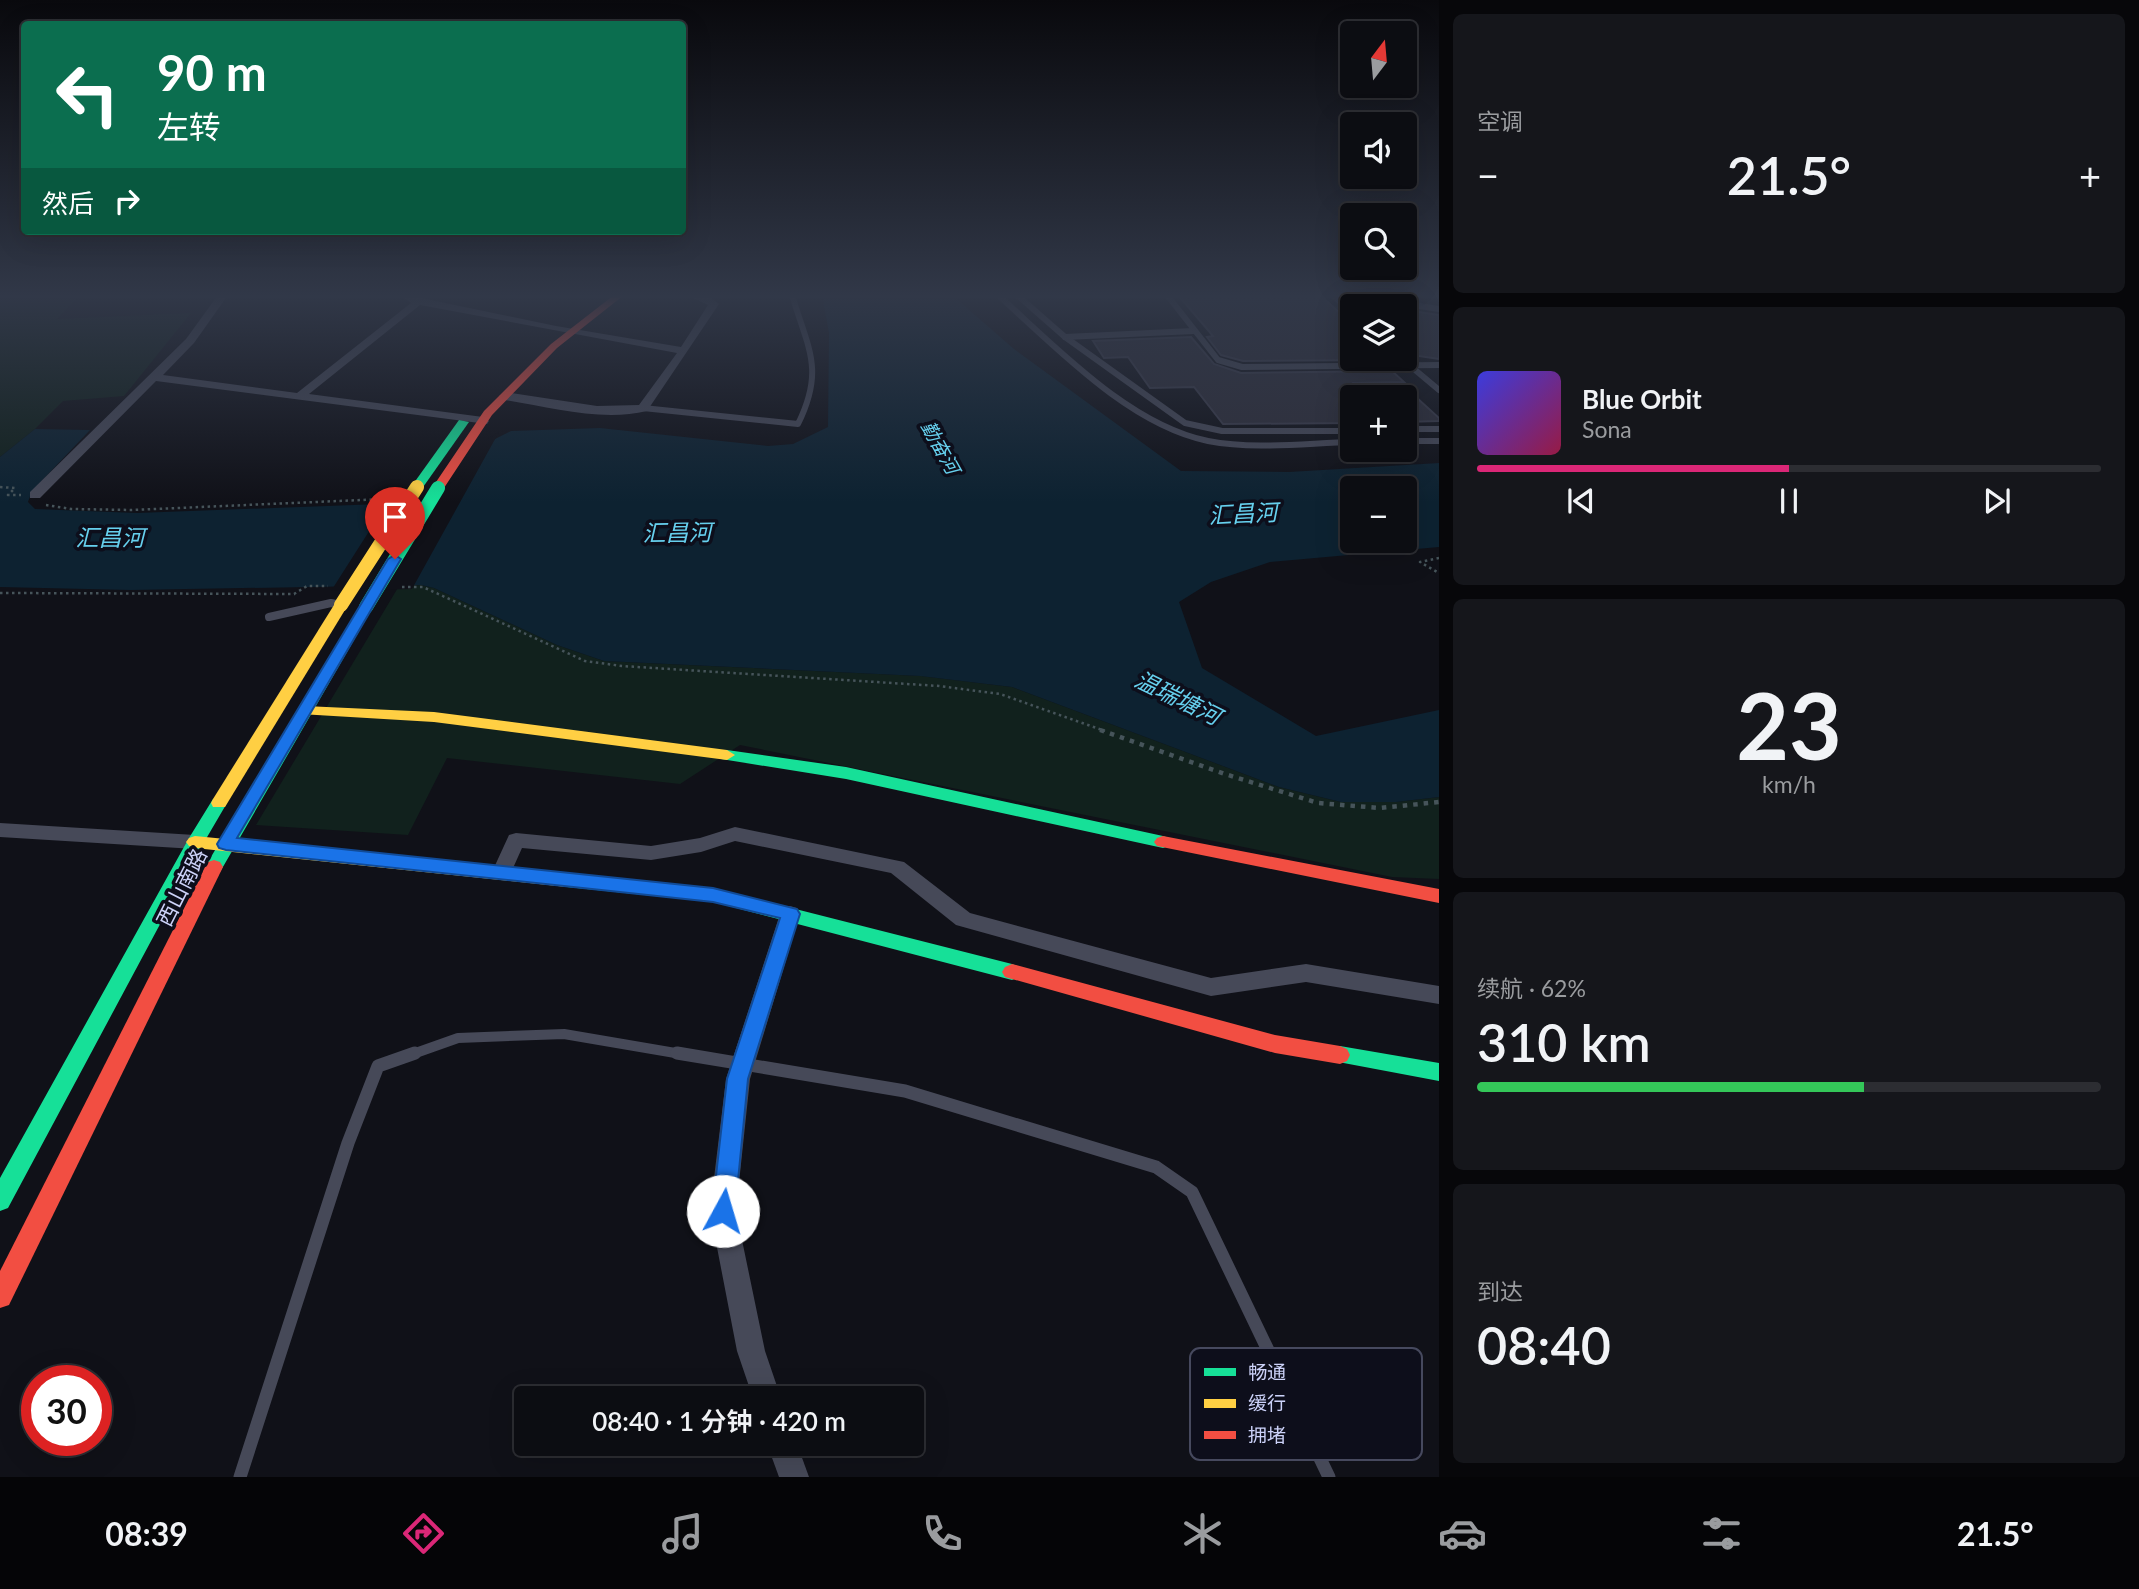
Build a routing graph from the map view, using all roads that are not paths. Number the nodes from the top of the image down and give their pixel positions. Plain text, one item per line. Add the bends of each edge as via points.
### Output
1 (168, 364) edge
2 (337, 364) edge
3 (520, 364) edge
4 (536, 364) edge
5 (675, 364) edge
6 (815, 364) edge
7 (1079, 364) edge
8 (1102, 364) edge
9 (1231, 364) edge
10 (1439, 365) edge
11 (1340, 366) edge
12 (1417, 366) edge
13 (1416, 371) edge
14 (155, 377) junction
15 (1439, 390) edge
16 (300, 396) junction
17 (505, 396) junction
18 (643, 408) junction
19 (465, 418) junction
20 (483, 421) junction
21 (1417, 429) edge
22 (1439, 429) edge
23 (1340, 430) edge
24 (1417, 441) edge
25 (1439, 441) edge
26 (1340, 442) edge
27 (35, 495) road end
28 (336, 604) junction
29 (269, 617) dead end
30 (304, 711) junction
31 (0, 830) edge
32 (195, 842) junction
33 (226, 844) junction
34 (502, 872) junction
35 (1439, 896) edge
36 (790, 914) junction
37 (1439, 995) edge
38 (743, 1063) junction
39 (1439, 1072) edge
40 (0, 1200) edge
41 (0, 1296) edge
42 (1267, 1348) edge
43 (763, 1386) edge
44 (786, 1456) edge
45 (1321, 1460) edge
46 (240, 1477) edge
47 (794, 1477) edge
48 (1329, 1477) edge

1 - 14 street
2 - 16 street
3 - 19 main road, 西山南路
4 - 17 main road, 西山南路
5 - 18 street
6 - 18 lane via 810,404 798,424
7 - 26 lane via 1171,431 1208,441
8 - 23 lane via 1185,424 1222,431
9 - 11 lane
10 - 12 lane
13 - 15 lane
14 - 16 street
14 - 27 street
16 - 19 street
17 - 18 street via 610,410
17 - 20 main road, 西山南路
19 - 20 street
19 - 28 main road, 西山南路, bridge
20 - 30 main road, 西山南路, bridge
21 - 22 lane
24 - 25 lane
28 - 29 lane
28 - 32 main road, 西山南路
30 - 33 main road, 西山南路
30 - 35 main road via 462,720 846,773
31 - 32 street
32 - 33 main road
32 - 40 main road, 西山南路
33 - 34 main road
33 - 41 main road, 西山南路
34 - 36 main road via 713,895
34 - 37 street via 516,840 651,853 736,834 897,867 963,919 1211,987 1306,973
36 - 38 street
36 - 39 main road via 1275,1044
38 - 42 lane via 905,1091 1156,1167 1192,1192
38 - 43 street via 723,1211 751,1351
38 - 46 lane via 564,1034 458,1038 378,1066 348,1143
44 - 47 street
45 - 48 lane

